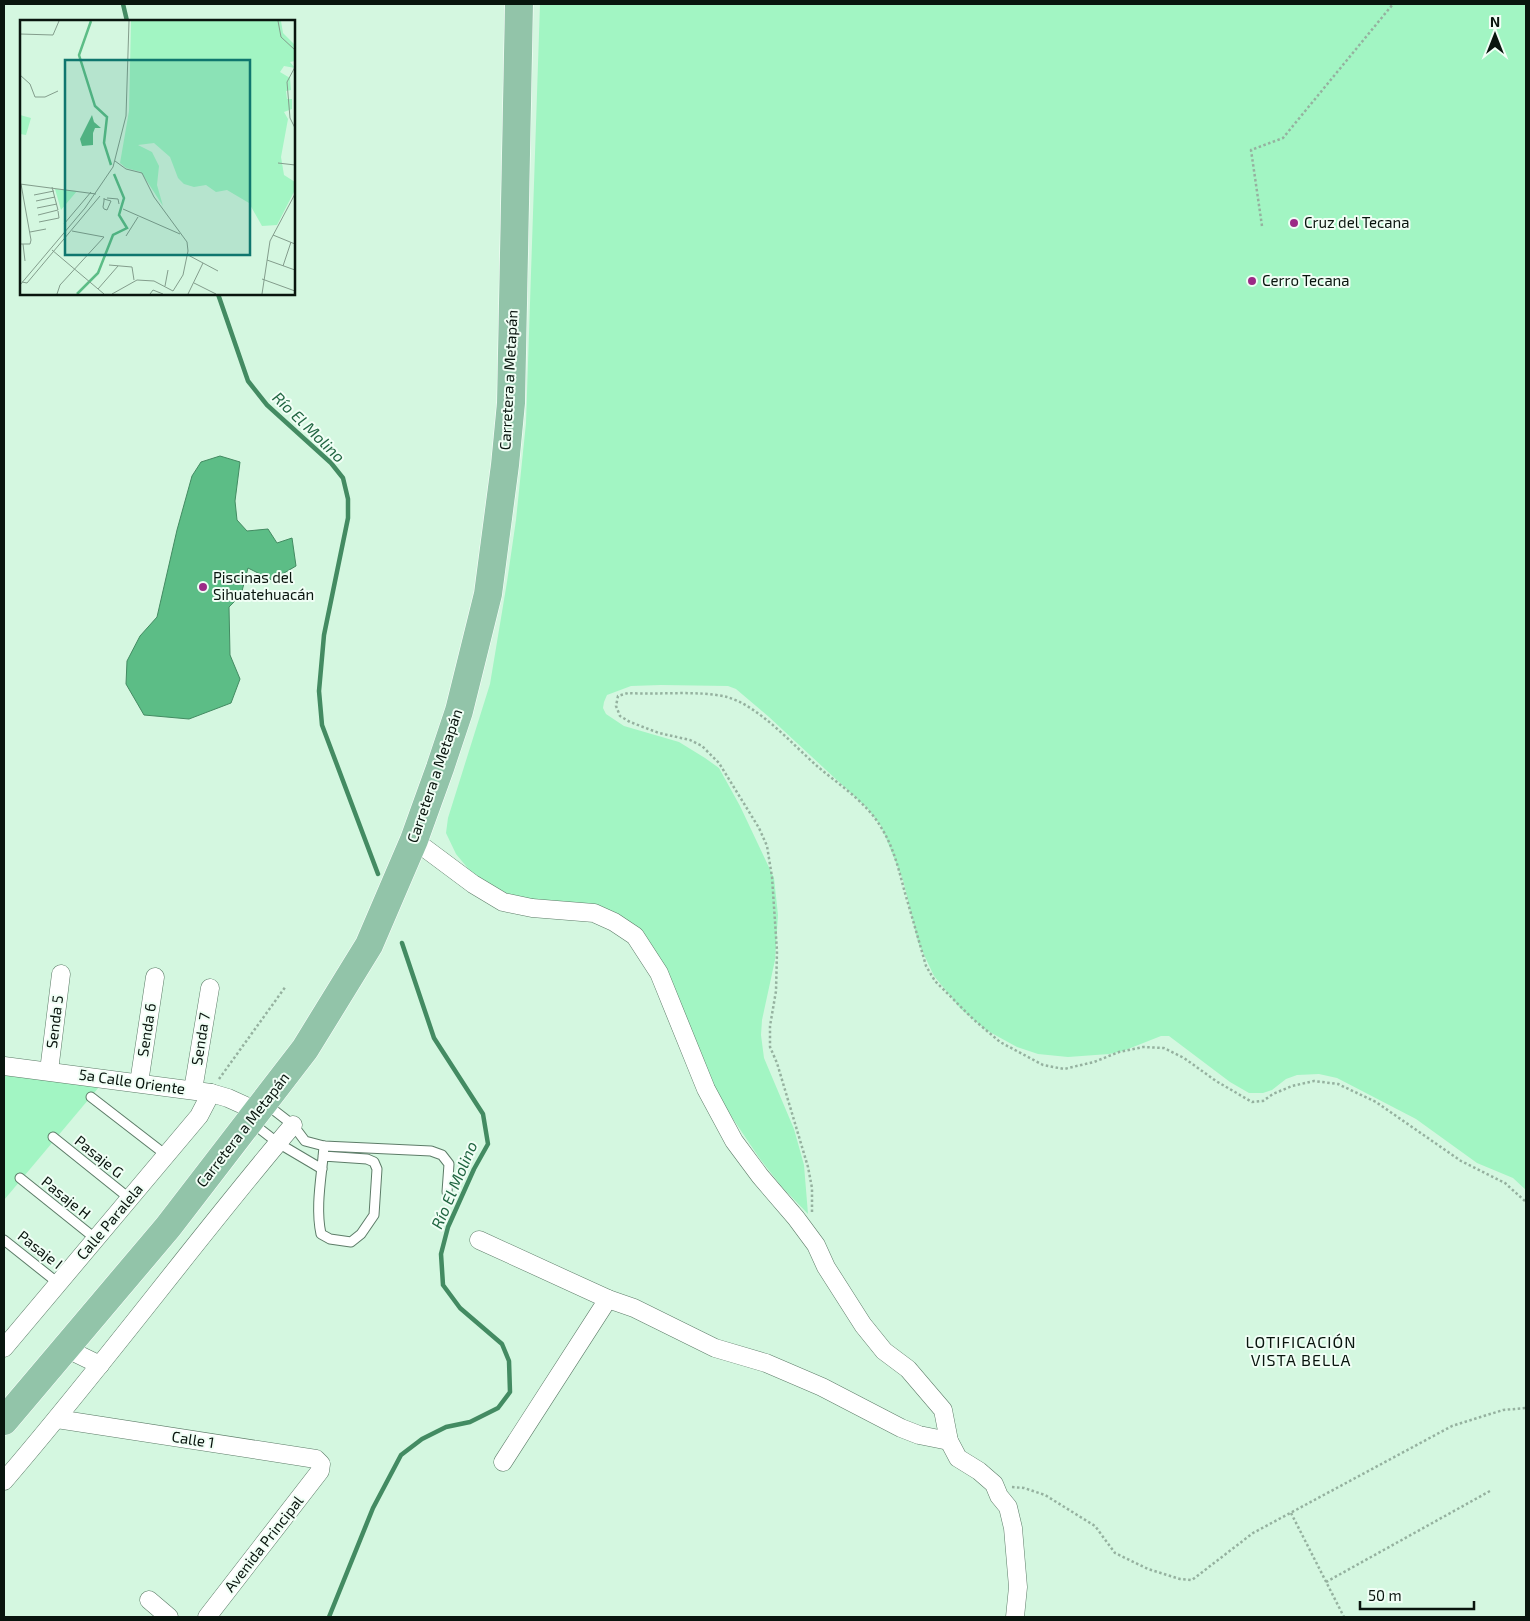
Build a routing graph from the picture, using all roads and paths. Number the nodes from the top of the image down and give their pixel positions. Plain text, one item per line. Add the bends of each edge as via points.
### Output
1 (520, 4) edge
2 (1393, 4) edge
3 (1262, 226) dead end
4 (414, 840) junction
5 (61, 974) dead end
6 (155, 978) dead end
7 (286, 986) dead end
8 (210, 988) dead end
9 (4, 1066) edge
10 (49, 1071) junction
11 (139, 1083) junction
12 (193, 1090) junction
13 (211, 1093) junction
14 (91, 1096) dead end
15 (256, 1111) junction
16 (293, 1125) junction
17 (53, 1137) dead end
18 (278, 1143) junction
19 (324, 1146) junction
20 (166, 1155) junction
21 (323, 1156) junction
22 (322, 1169) junction
23 (20, 1178) dead end
24 (447, 1192) dead end
25 (129, 1198) junction
26 (1526, 1202) edge
27 (96, 1239) junction
28 (4, 1240) edge
29 (479, 1240) dead end
30 (813, 1242) junction
31 (58, 1283) junction
32 (608, 1299) junction
33 (4, 1348) edge
34 (65, 1348) junction
35 (100, 1365) junction
36 (1526, 1408) edge
37 (57, 1419) junction
38 (4, 1421) edge
39 (949, 1441) junction
40 (504, 1462) dead end
41 (320, 1471) joint
42 (4, 1481) edge
43 (994, 1484) junction
44 (1490, 1491) dead end
45 (1291, 1513) junction
46 (1326, 1582) junction
47 (149, 1600) dead end
48 (168, 1617) edge
49 (207, 1617) edge
50 (1015, 1617) edge
51 (1344, 1617) edge

1 - 4 main road, Carretera a Metapán via 511,404 505,465 488,594 458,712
2 - 3 path via 1283,138 1251,150
4 - 15 main road, Carretera a Metapán via 369,945 305,1049
4 - 30 street via 503,902 532,908 594,912 635,936 658,973 706,1090 734,1140
5 - 10 street, Senda 5
6 - 11 street, Senda 6
7 - 13 path
8 - 12 street, Senda 7
9 - 10 street, 5a Calle Oriente
10 - 11 street, 5a Calle Oriente
11 - 12 street, 5a Calle Oriente
12 - 13 street, 5a Calle Oriente
13 - 15 street, 5a Calle Oriente
13 - 20 street, Calle Paralela via 198,1116
14 - 20 lane
15 - 16 lane
15 - 18 lane
15 - 34 main road, Carretera a Metapán via 168,1227
16 - 18 street
16 - 19 lane via 305,1141
17 - 25 lane, Pasaje G
18 - 22 lane
18 - 35 street
19 - 21 lane
19 - 24 lane via 430,1151 442,1155 449,1164
20 - 25 street, Calle Paralela
21 - 22 lane
21 - 22 lane via 367,1159 374,1162 377,1169 374,1215 351,1242 330,1240 321,1234 318,1220
23 - 27 lane, Pasaje H
25 - 27 street, Calle Paralela
26 - 30 path via 1505,1183 1461,1161 1376,1102 1338,1084 1314,1081 1252,1102 1164,1048 1127,1050 1064,1069 1043,1065 1000,1042 934,980 926,966 896,858 882,829 857,799 792,741 738,701 709,694 628,693 618,696 616,706 620,716 659,733 690,740 702,746 719,763 767,846 778,951 770,1047 808,1167 812,1188
27 - 31 street, Calle Paralela
28 - 31 lane, Pasaje I
29 - 32 street
30 - 39 street via 826,1267 884,1351 908,1369 943,1410
31 - 33 street, Calle Paralela
32 - 39 street via 634,1308 715,1348 766,1362 918,1435
32 - 40 street
34 - 35 street
34 - 38 main road, Carretera a Metapán
35 - 37 street
36 - 45 path via 1503,1410 1452,1426
37 - 41 street, Calle 1 via 316,1459 321,1464
37 - 42 street
39 - 43 street via 958,1458
41 - 49 street, Avenida Principal
43 - 45 path via 1045,1495 1095,1526 1115,1553 1148,1569 1180,1579 1192,1580 1253,1533
43 - 50 street via 1008,1507 1013,1528 1018,1587
44 - 46 path
45 - 46 path
46 - 51 path
47 - 48 street

